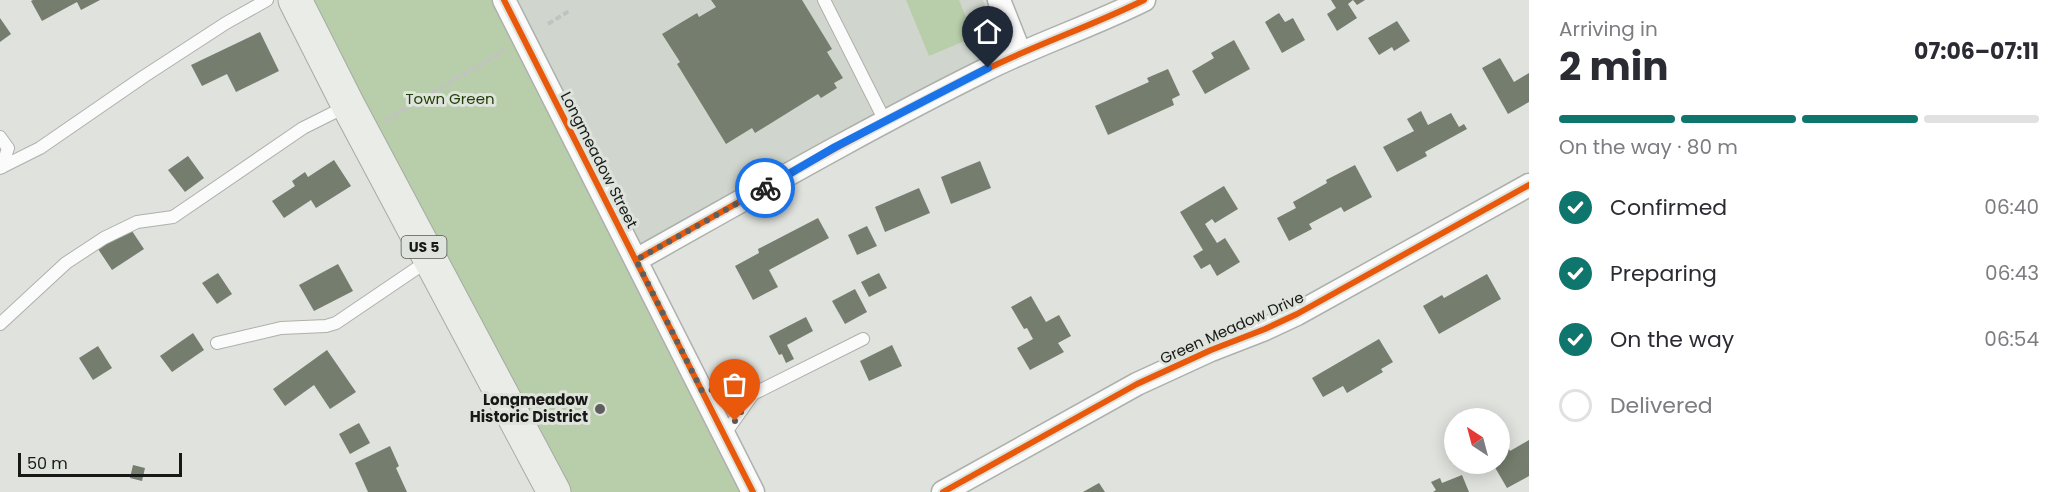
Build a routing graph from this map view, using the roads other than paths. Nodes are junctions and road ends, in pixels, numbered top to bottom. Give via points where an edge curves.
1 (267, 0) edge
2 (296, 0) edge
3 (504, 0) edge
4 (824, 0) edge
5 (999, 0) edge
6 (1144, 0) edge
7 (1020, 53) junction
8 (348, 105) junction
9 (885, 121) junction
10 (0, 137) edge
11 (1, 168) edge
12 (1529, 185) edge
13 (430, 259) junction
14 (636, 260) junction
15 (0, 324) edge
16 (863, 339) dead end
17 (217, 343) dead end
18 (702, 391) junction
19 (753, 394) junction
20 (724, 435) junction
21 (554, 492) edge
22 (753, 492) edge
23 (943, 492) edge

1 - 11 lane via 226,23 40,148
2 - 8 main road, US 5
3 - 14 street, Longmeadow Street
4 - 9 lane
5 - 7 street
6 - 7 street
7 - 9 street
8 - 13 main road, US 5
8 - 15 lane via 303,128 173,217 137,222 104,238 66,264
9 - 14 street
10 - 11 lane via 9,148
12 - 23 street, Green Meadow Drive via 1297,314 1137,384
13 - 17 lane via 336,323 281,328
13 - 21 main road, US 5
14 - 18 street, Longmeadow Street
16 - 19 lane
18 - 19 lane via 738,387
18 - 20 street, Longmeadow Street
19 - 20 lane
20 - 22 street, Longmeadow Street

